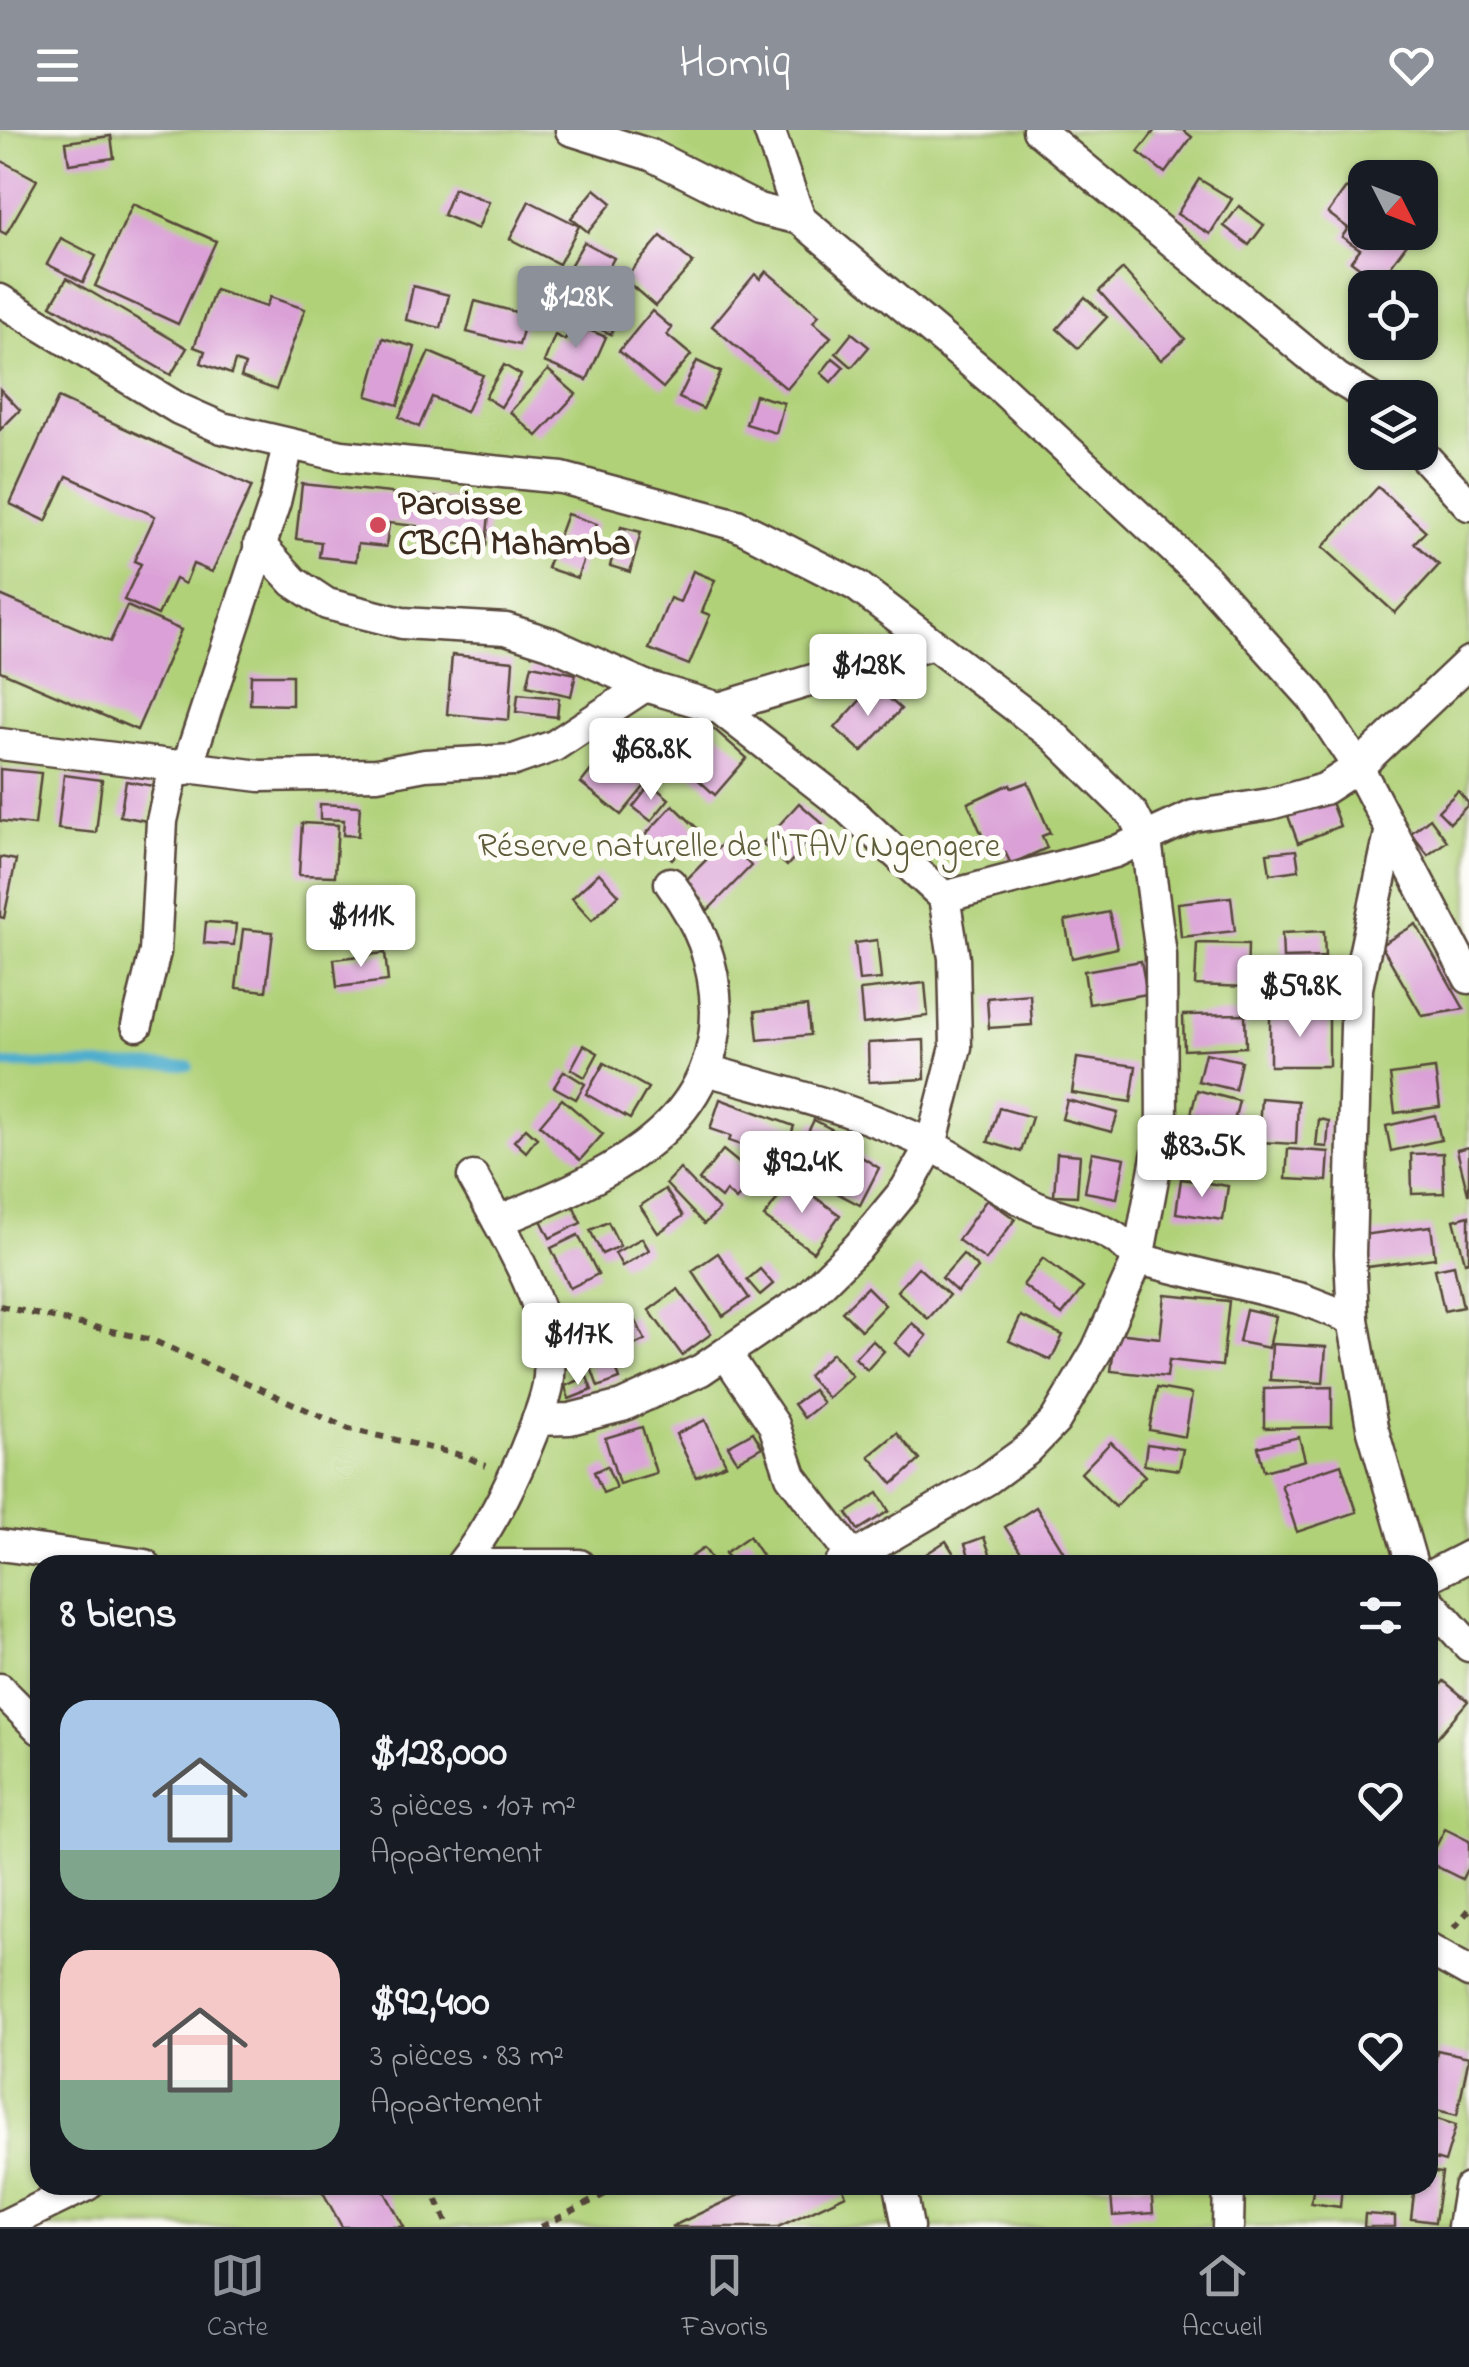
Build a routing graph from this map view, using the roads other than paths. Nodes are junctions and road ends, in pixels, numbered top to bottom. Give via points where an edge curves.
1 (571, 130) edge
2 (769, 130) edge
3 (1038, 130) edge
4 (800, 219) junction
5 (0, 300) edge
6 (1348, 385) edge
7 (288, 445) junction
8 (1436, 470) edge
9 (1469, 506) edge
10 (260, 544) junction
11 (933, 644) junction
12 (1469, 662) edge
13 (645, 686) junction
14 (719, 708) junction
15 (0, 744) edge
16 (1358, 767) junction
17 (180, 769) junction
18 (1390, 834) junction
19 (1146, 840) junction
20 (670, 883) dead end
21 (944, 896) junction
22 (1469, 978) edge
23 (137, 1025) dead end
24 (707, 1070) junction
25 (931, 1145) junction
26 (473, 1177) dead end
27 (498, 1221) junction
28 (1138, 1259) junction
29 (1354, 1319) junction
30 (726, 1354) junction
31 (537, 1420) junction
32 (0, 1546) edge
33 (69, 1555) edge
34 (467, 1555) edge
35 (846, 1555) edge
36 (863, 1555) edge
37 (1409, 1555) edge
38 (1469, 1556) edge
39 (1438, 1572) edge
40 (1438, 1611) edge
41 (1469, 1646) edge
42 (0, 1689) edge
43 (30, 1719) edge
44 (1438, 1954) edge
45 (1469, 1972) edge
46 (1469, 2188) edge
47 (67, 2195) edge
48 (902, 2195) edge
49 (1230, 2195) edge
50 (1, 2227) edge
51 (908, 2227) edge
52 (1228, 2227) edge
53 (1463, 2227) edge

1 - 4 street via 651,154 758,209
2 - 4 street
3 - 6 street
4 - 16 street via 999,386 1206,579 1302,685
5 - 7 street via 179,409
7 - 10 street
7 - 11 street via 562,478 737,524 833,570
8 - 9 street
10 - 13 street via 294,582 327,604 402,623 506,630
10 - 17 street
11 - 14 street
11 - 19 street via 1106,782
12 - 16 street
13 - 14 street
13 - 17 street via 554,746 514,760 328,776
14 - 21 street via 845,806
15 - 17 street
16 - 18 street
16 - 19 street via 1324,789 1193,816
17 - 23 street via 162,821 155,952
18 - 22 street
18 - 29 street via 1357,988
19 - 21 street
19 - 28 street via 1161,955 1162,1130
20 - 24 street via 708,948 716,1035
21 - 25 street via 954,958 956,1047
24 - 25 street via 846,1110
24 - 27 street via 674,1120 630,1158
25 - 28 street via 1036,1207 1101,1228
25 - 30 street via 858,1246 806,1298
26 - 27 street
27 - 31 street via 548,1344 548,1384
28 - 29 street via 1302,1299
28 - 36 street via 1097,1350 1055,1421 986,1480
29 - 37 street via 1372,1427
30 - 31 street via 622,1406
30 - 35 street via 774,1425 791,1476
31 - 34 street via 502,1505
32 - 33 street
38 - 39 street
40 - 41 street
42 - 43 street
44 - 45 street
46 - 53 street
47 - 50 street
48 - 51 street
49 - 52 street

